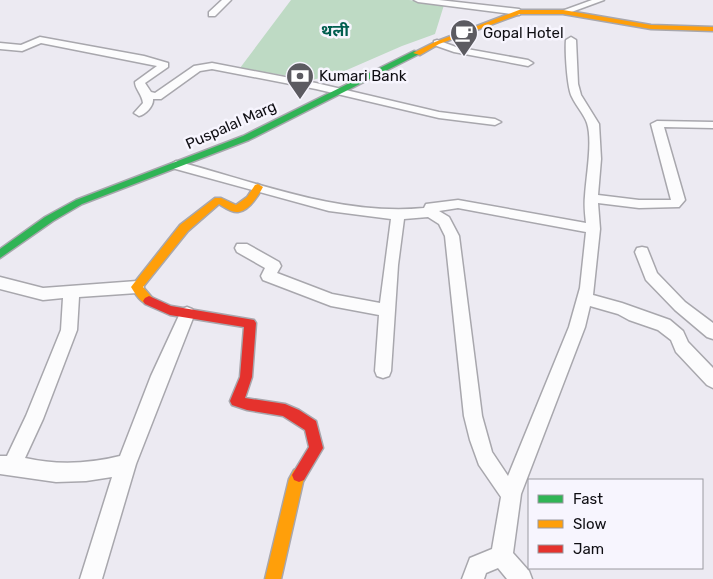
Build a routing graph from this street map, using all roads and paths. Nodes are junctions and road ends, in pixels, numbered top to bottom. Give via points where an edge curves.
1 (227, 0) edge
2 (418, 0) edge
3 (600, 0) edge
4 (462, 3) edge
5 (520, 12) junction
6 (562, 12) junction
7 (212, 14) dead end
8 (711, 31) edge
9 (571, 40) dead end
10 (437, 43) junction
11 (0, 46) edge
12 (528, 63) dead end
13 (337, 91) junction
14 (147, 94) junction
15 (139, 113) dead end
16 (495, 122) dead end
17 (712, 127) edge
18 (176, 165) junction
19 (258, 187) junction
20 (591, 198) junction
21 (429, 212) junction
22 (398, 215) junction
23 (592, 229) junction
24 (242, 248) dead end
25 (642, 252) dead end
26 (0, 254) edge
27 (0, 283) edge
28 (137, 287) junction
29 (71, 297) dead end
30 (585, 299) junction
31 (387, 310) junction
32 (187, 313) junction
33 (713, 332) edge
34 (383, 371) dead end
35 (713, 380) edge
36 (126, 464) junction
37 (6, 465) edge
38 (511, 494) junction
39 (502, 556) junction
40 (91, 579) edge
41 (273, 579) edge
42 (473, 579) edge
43 (521, 579) edge

1 - 7 street
2 - 4 street
3 - 6 street
4 - 5 street
5 - 6 main road, Puspalal Marg
5 - 10 main road, Puspalal Marg
6 - 8 main road, Puspalal Marg via 652,28
9 - 20 street via 573,84 593,124 595,159
10 - 12 street
10 - 13 main road, Puspalal Marg
11 - 14 street via 22,48 40,40 164,65 140,82
13 - 14 street via 212,66 197,68 157,97
13 - 16 street via 439,115
13 - 18 main road, Puspalal Marg via 246,138
14 - 15 street via 148,103
17 - 20 street via 657,124 679,200 674,204 639,204
18 - 19 street
18 - 26 main road, Puspalal Marg via 79,202
19 - 22 street via 329,207
19 - 28 main road via 251,198 237,209 218,200 204,211 184,228
20 - 23 street
21 - 22 street
21 - 23 street via 431,207 458,204
21 - 38 street via 440,215 452,236 478,443 491,471
22 - 31 street
23 - 30 street
24 - 31 street via 274,266 268,276 331,300
25 - 33 street via 651,276 680,306
27 - 28 street via 43,294
28 - 32 main road via 151,303
29 - 37 street via 69,330 34,418
30 - 35 street via 664,325
30 - 38 street
31 - 34 street
32 - 36 street
32 - 41 main road via 250,323 246,377 237,401 250,408 275,408 294,414 312,426 316,448 296,479
36 - 37 street via 102,471 46,472
36 - 40 street
38 - 39 street
39 - 42 street via 478,566
39 - 43 street

